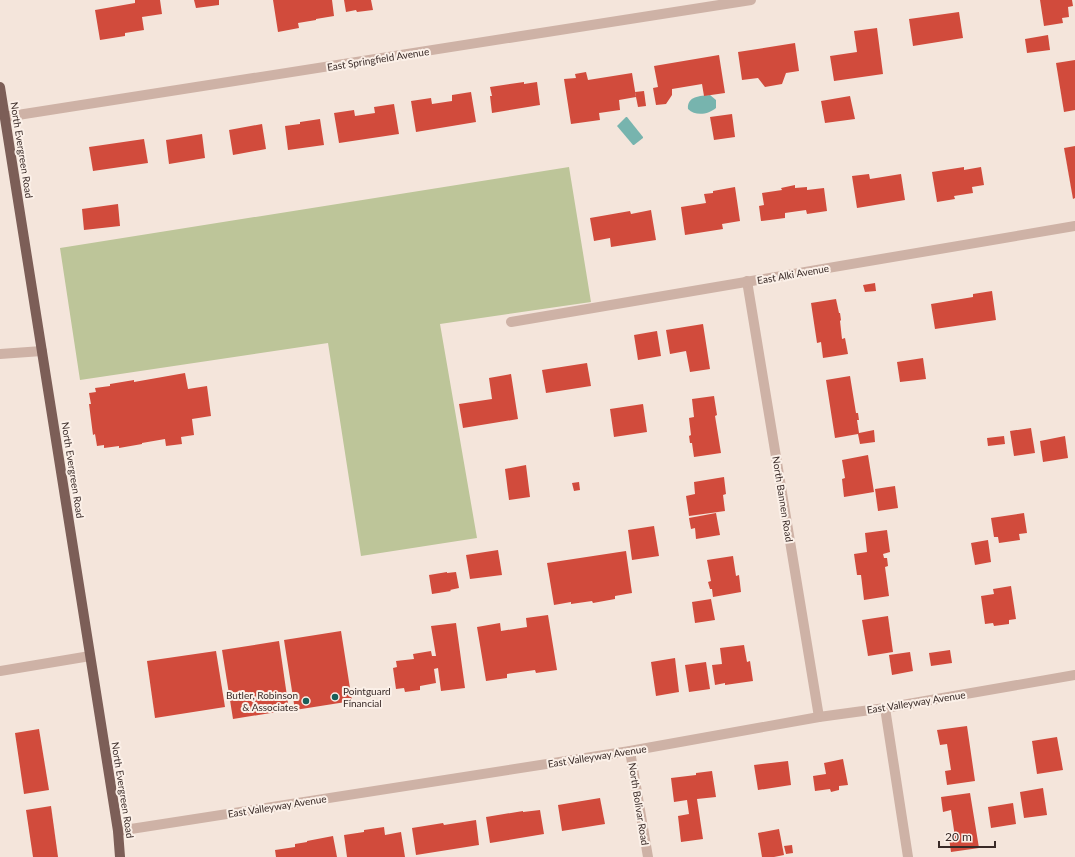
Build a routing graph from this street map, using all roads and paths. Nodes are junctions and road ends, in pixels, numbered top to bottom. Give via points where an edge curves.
1 (751, 0) edge
2 (0, 87) edge
3 (5, 117) junction
4 (1075, 226) edge
5 (746, 281) junction
6 (511, 322) dead end
7 (42, 351) junction
8 (0, 354) edge
9 (90, 656) junction
10 (0, 671) edge
11 (1075, 675) edge
12 (885, 708) junction
13 (819, 717) junction
14 (630, 750) junction
15 (118, 831) junction
16 (120, 857) edge
17 (648, 857) edge
18 (908, 857) edge

1 - 3 street, East Springfield Avenue
2 - 3 main road, North Evergreen Road
3 - 7 main road, North Evergreen Road
4 - 5 street, East Alki Avenue
5 - 6 street, East Alki Avenue
5 - 13 street, North Bannen Road
7 - 8 street
7 - 9 main road, North Evergreen Road
9 - 10 street
9 - 15 main road, North Evergreen Road
11 - 12 street, East Valleyway Avenue
12 - 13 street, East Valleyway Avenue
12 - 18 street
13 - 14 street, East Valleyway Avenue
14 - 15 street, East Valleyway Avenue
14 - 17 street, North Bolivar Road
15 - 16 main road, North Evergreen Road

